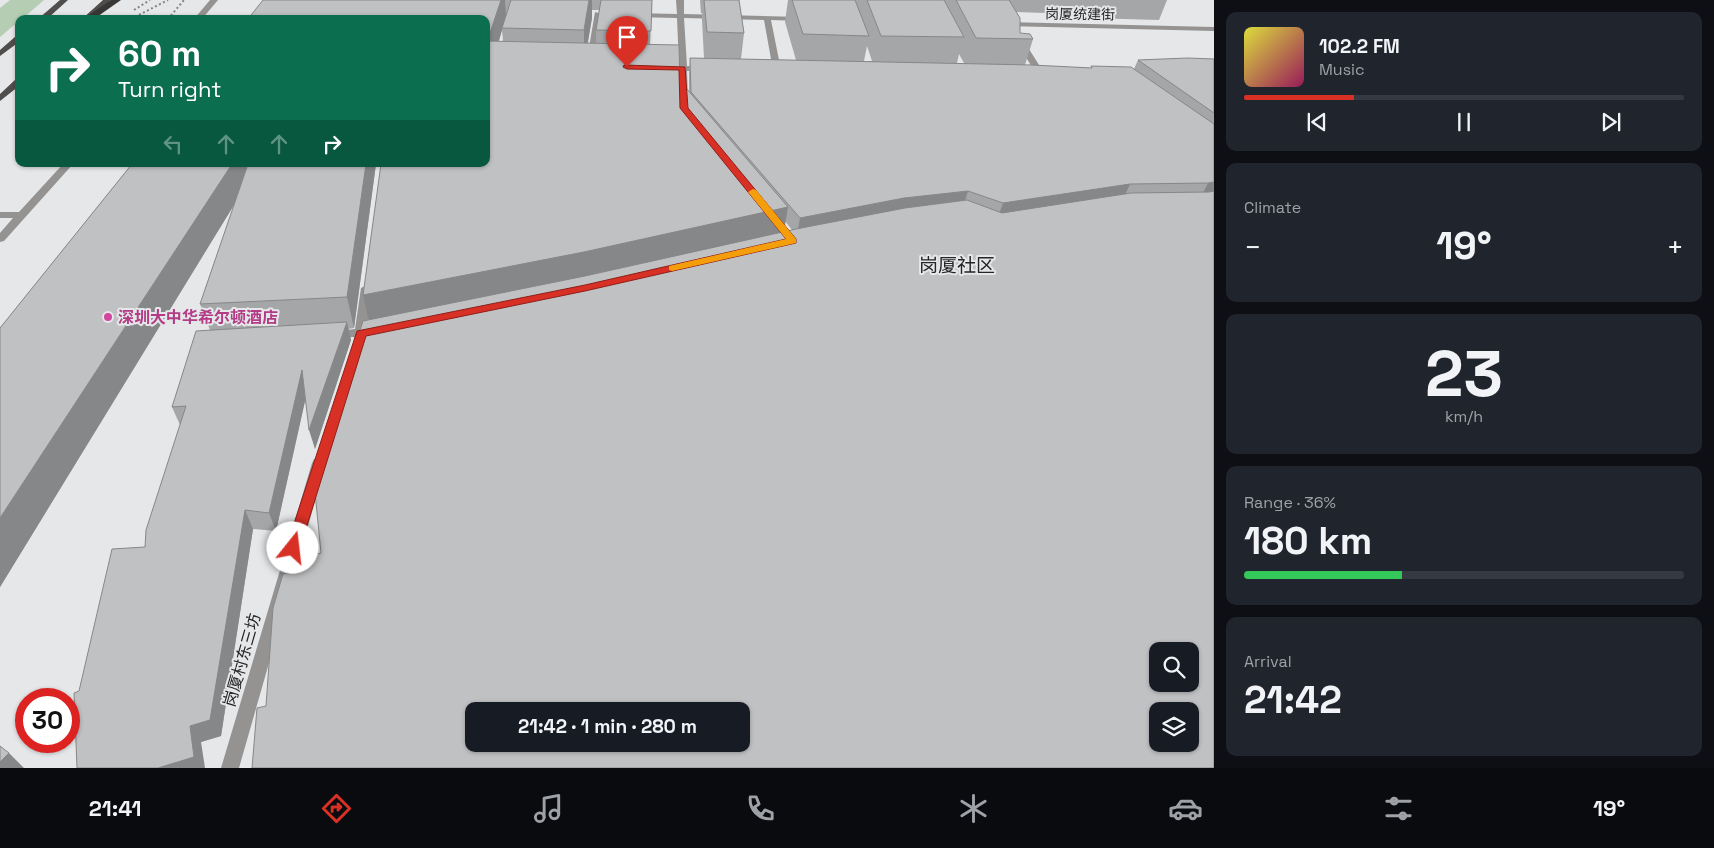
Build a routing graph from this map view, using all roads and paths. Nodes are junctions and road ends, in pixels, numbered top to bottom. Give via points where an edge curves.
1 (64, 0) edge
2 (107, 0) edge
3 (117, 0) edge
4 (168, 0) edge
5 (184, 0) edge
6 (214, 0) edge
7 (680, 0) edge
8 (588, 14) edge
9 (598, 14) junction
10 (607, 14) edge
11 (47, 15) edge
12 (91, 15) edge
13 (93, 15) edge
14 (138, 15) edge
15 (171, 15) edge
16 (201, 15) edge
17 (625, 15) edge
18 (680, 16) junction
19 (1003, 16) edge
20 (767, 18) junction
21 (814, 20) edge
22 (991, 24) edge
23 (1009, 24) junction
24 (1214, 29) edge
25 (15, 40) edge
26 (15, 41) edge
27 (0, 48) edge
28 (0, 54) edge
29 (580, 66) edge
30 (590, 66) junction
31 (599, 66) edge
32 (654, 68) edge
33 (682, 68) junction
34 (711, 69) edge
35 (767, 70) edge
36 (777, 70) junction
37 (786, 70) edge
38 (1032, 76) edge
39 (1042, 76) junction
40 (1051, 76) edge
41 (15, 85) edge
42 (0, 98) edge
43 (684, 108) edge
44 (65, 167) edge
45 (0, 215) edge
46 (22, 215) junction
47 (0, 239) edge
48 (369, 277) edge
49 (390, 328) edge
50 (361, 334) junction
51 (322, 336) edge
52 (355, 352) edge
53 (323, 451) edge
54 (230, 768) edge

1 - 11 main road
2 - 12 main road
3 - 13 highway
4 - 14 path
5 - 15 path
6 - 16 street
7 - 18 street
8 - 9 street
9 - 10 street
9 - 30 street
17 - 18 street
18 - 20 street
18 - 33 street
19 - 23 street
20 - 21 street
20 - 36 street
22 - 23 street, 岗厦统建街
23 - 24 street, 岗厦统建街
23 - 39 street
25 - 27 main road
26 - 28 main road
29 - 30 street
30 - 31 street
32 - 33 street
33 - 34 street
33 - 43 street
35 - 36 street
36 - 37 street
38 - 39 street
39 - 40 street
41 - 42 main road
44 - 46 street
45 - 46 street
46 - 47 street
48 - 50 street
49 - 50 street
50 - 51 street
50 - 52 street
53 - 54 street, 岗厦村东三坊

